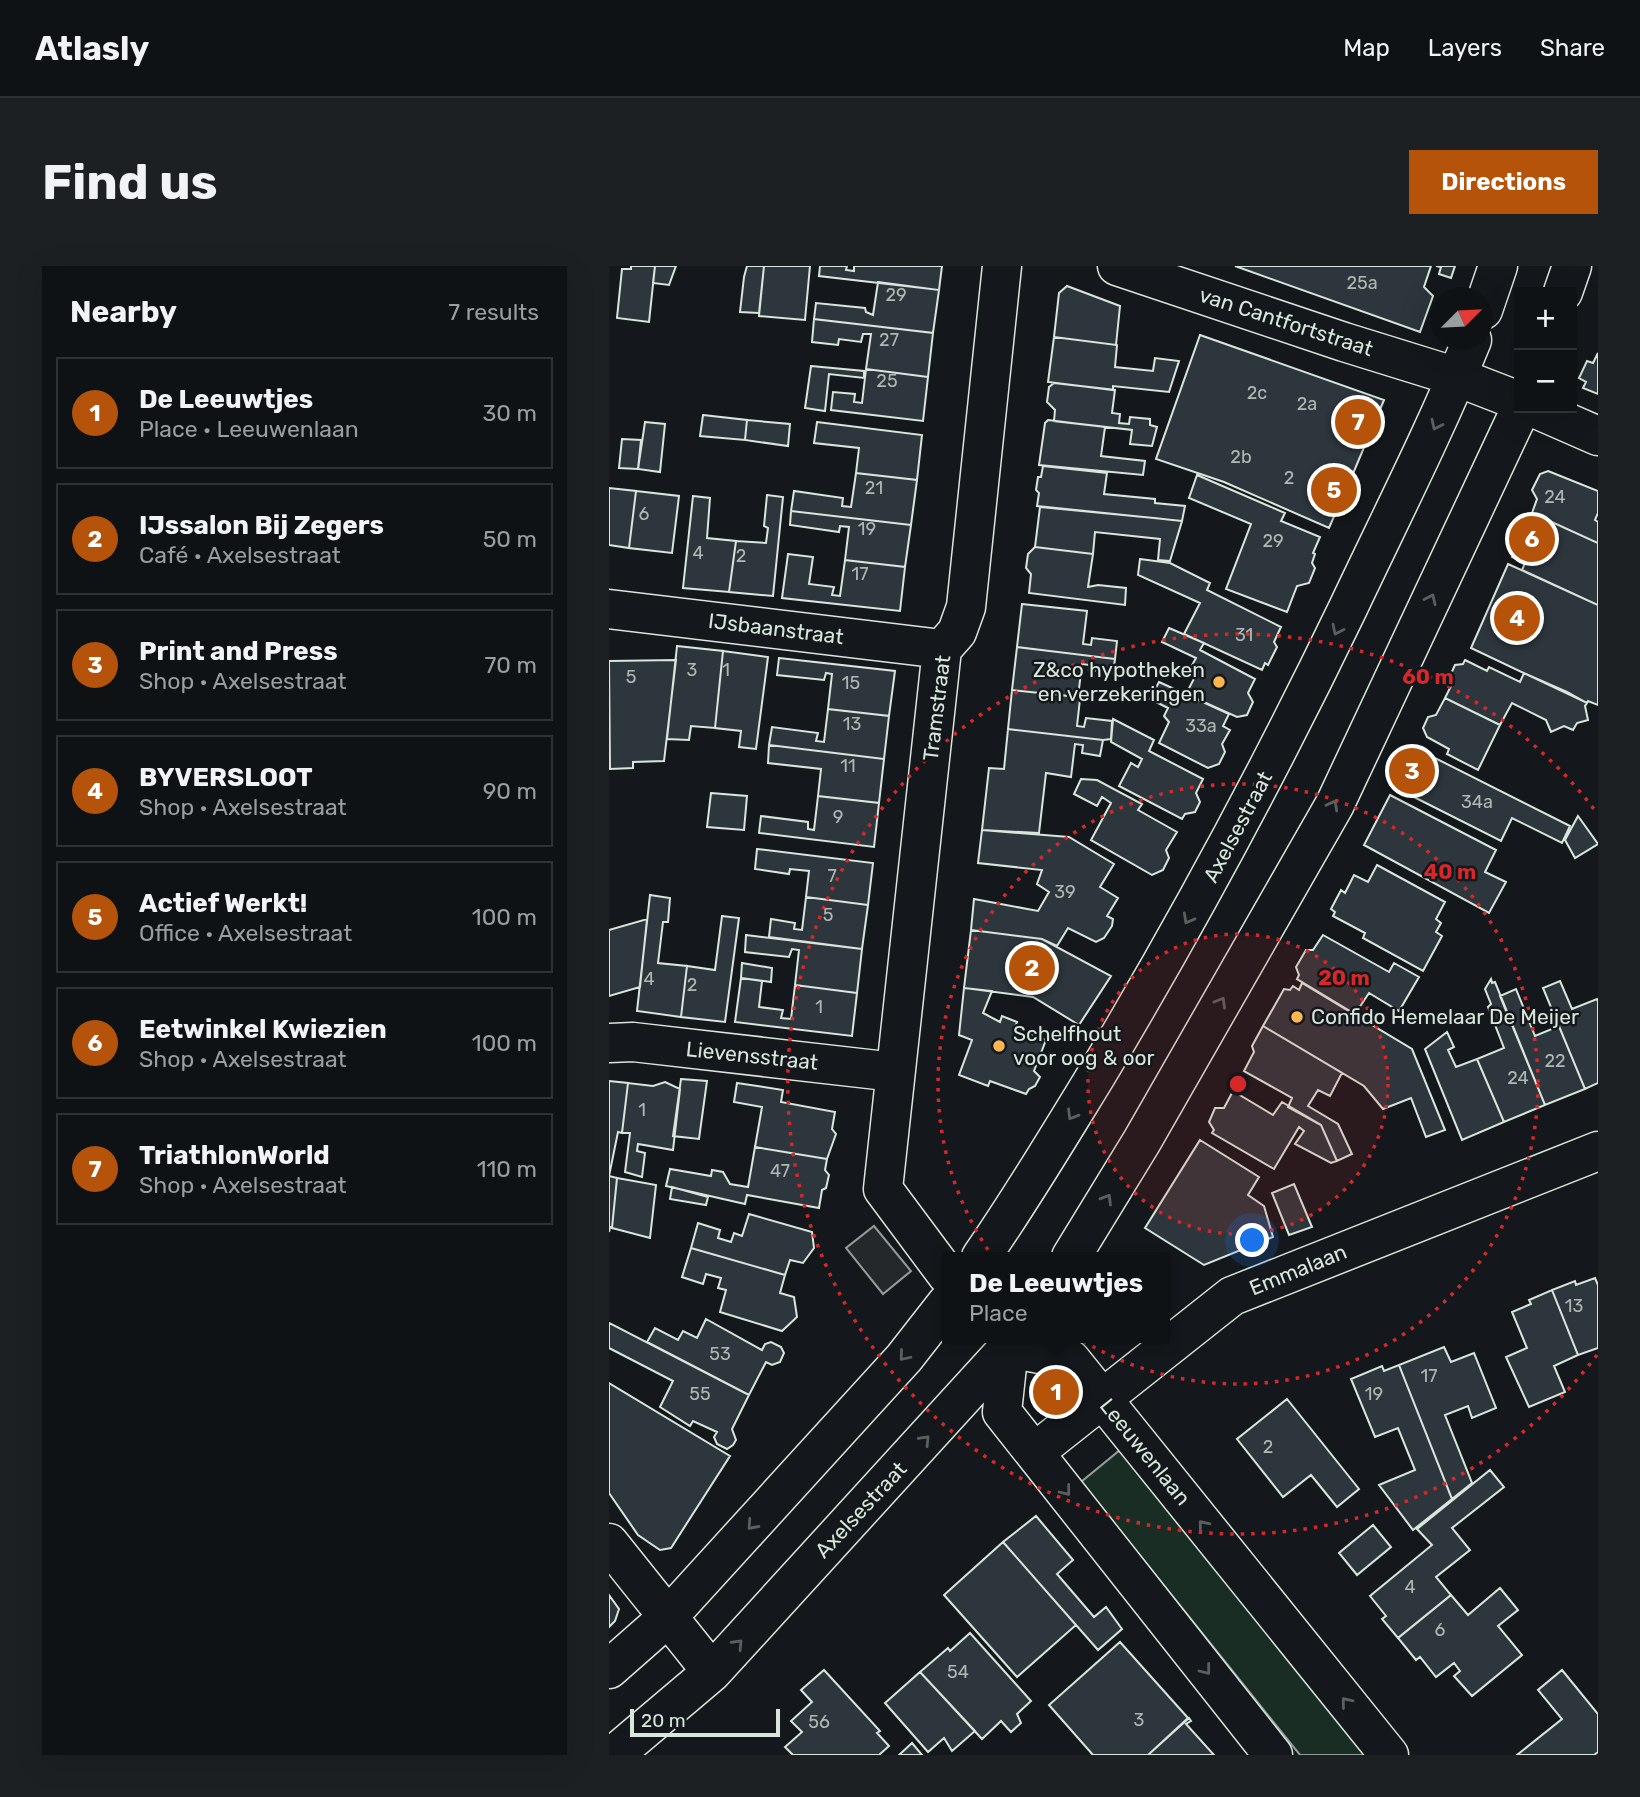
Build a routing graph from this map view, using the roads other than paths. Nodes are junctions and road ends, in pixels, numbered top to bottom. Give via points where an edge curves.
1 (1002, 266) edge
2 (1117, 266) edge
3 (1498, 266) edge
4 (1572, 266) edge
5 (1490, 287) edge
6 (1565, 287) edge
7 (1468, 350) edge
8 (1457, 377) junction
9 (1514, 399) edge
10 (1519, 413) edge
11 (1545, 413) edge
12 (1598, 436) edge
13 (609, 610) edge
14 (942, 649) junction
15 (609, 1043) edge
16 (895, 1072) junction
17 (1598, 1150) edge
18 (984, 1252) edge
19 (1074, 1252) edge
20 (942, 1268) edge
21 (942, 1309) edge
22 (1007, 1343) edge
23 (1009, 1343) edge
24 (1016, 1343) edge
25 (1103, 1400) junction
26 (1035, 1452) junction
27 (609, 1543) edge
28 (667, 1618) junction
29 (609, 1670) edge
30 (712, 1672) junction
31 (614, 1755) edge
32 (1273, 1755) edge
33 (1389, 1755) edge

1 - 14 street, Tramstraat via 966,607 957,632
2 - 8 street, van Cantfortstraat
3 - 5 street
4 - 6 street
7 - 8 street, Axelsestraat
8 - 9 street
8 -> 18 street, Axelsestraat via 1287,736 1236,832 1133,1014
19 -> 10 street via 1335,804
11 - 12 street
13 - 14 street, IJsbaanstraat
14 - 16 street, Tramstraat
15 - 16 street, Lievensstraat
16 - 20 street via 883,1189
17 - 25 street, Emmalaan via 1232,1296
21 -> 28 street via 904,1358
30 -> 22 street, Axelsestraat
23 - 26 street via 1002,1412
24 - 25 street, Leeuwenlaan via 1071,1360
25 - 26 street, Emmalaan
33 -> 25 street, Leeuwenlaan
26 -> 32 street
27 - 28 street
28 - 29 street
28 - 30 street
30 - 31 street, Axelsestraat

